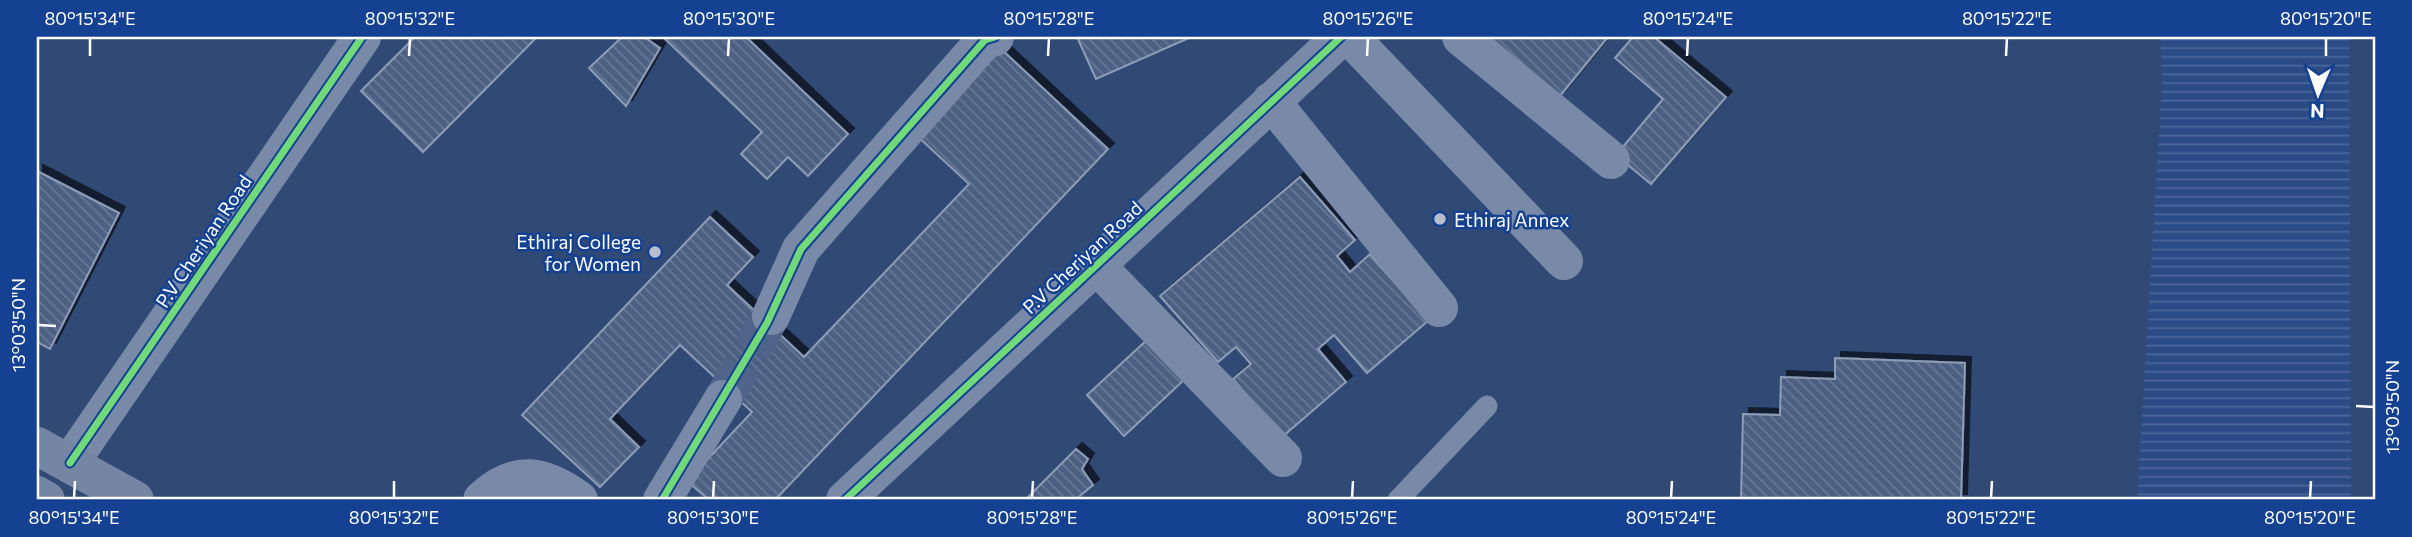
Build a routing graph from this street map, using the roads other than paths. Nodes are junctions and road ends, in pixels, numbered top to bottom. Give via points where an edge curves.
1 (362, 37) edge
2 (995, 37) edge
3 (1011, 37) edge
4 (1017, 37) edge
5 (1341, 37) edge
6 (1350, 37) edge
7 (1461, 37) edge
8 (1270, 101) junction
9 (1611, 160) dead end
10 (1564, 261) dead end
11 (1096, 265) junction
12 (1439, 308) dead end
13 (771, 316) tunnel mouth
14 (723, 399) tunnel mouth
15 (1487, 406) dead end
16 (37, 446) edge
17 (1283, 458) dead end
18 (70, 463) junction
19 (37, 495) edge
20 (46, 500) edge
21 (135, 500) edge
22 (482, 500) edge
23 (579, 500) edge
24 (662, 500) edge
25 (845, 500) edge
26 (1398, 500) edge

1 - 18 street, P.V Cheriyan Road
2 - 13 street via 985,40 801,249
3 - 4 street
5 - 8 street, P.V Cheriyan Road
6 - 10 street
7 - 9 street
8 - 11 street, P.V Cheriyan Road
8 - 12 street
11 - 17 street
11 - 25 street, P.V Cheriyan Road
14 - 24 street
15 - 26 lane
16 - 18 main road
18 - 21 main road
19 - 20 main road
22 - 23 street via 512,480 536,477

